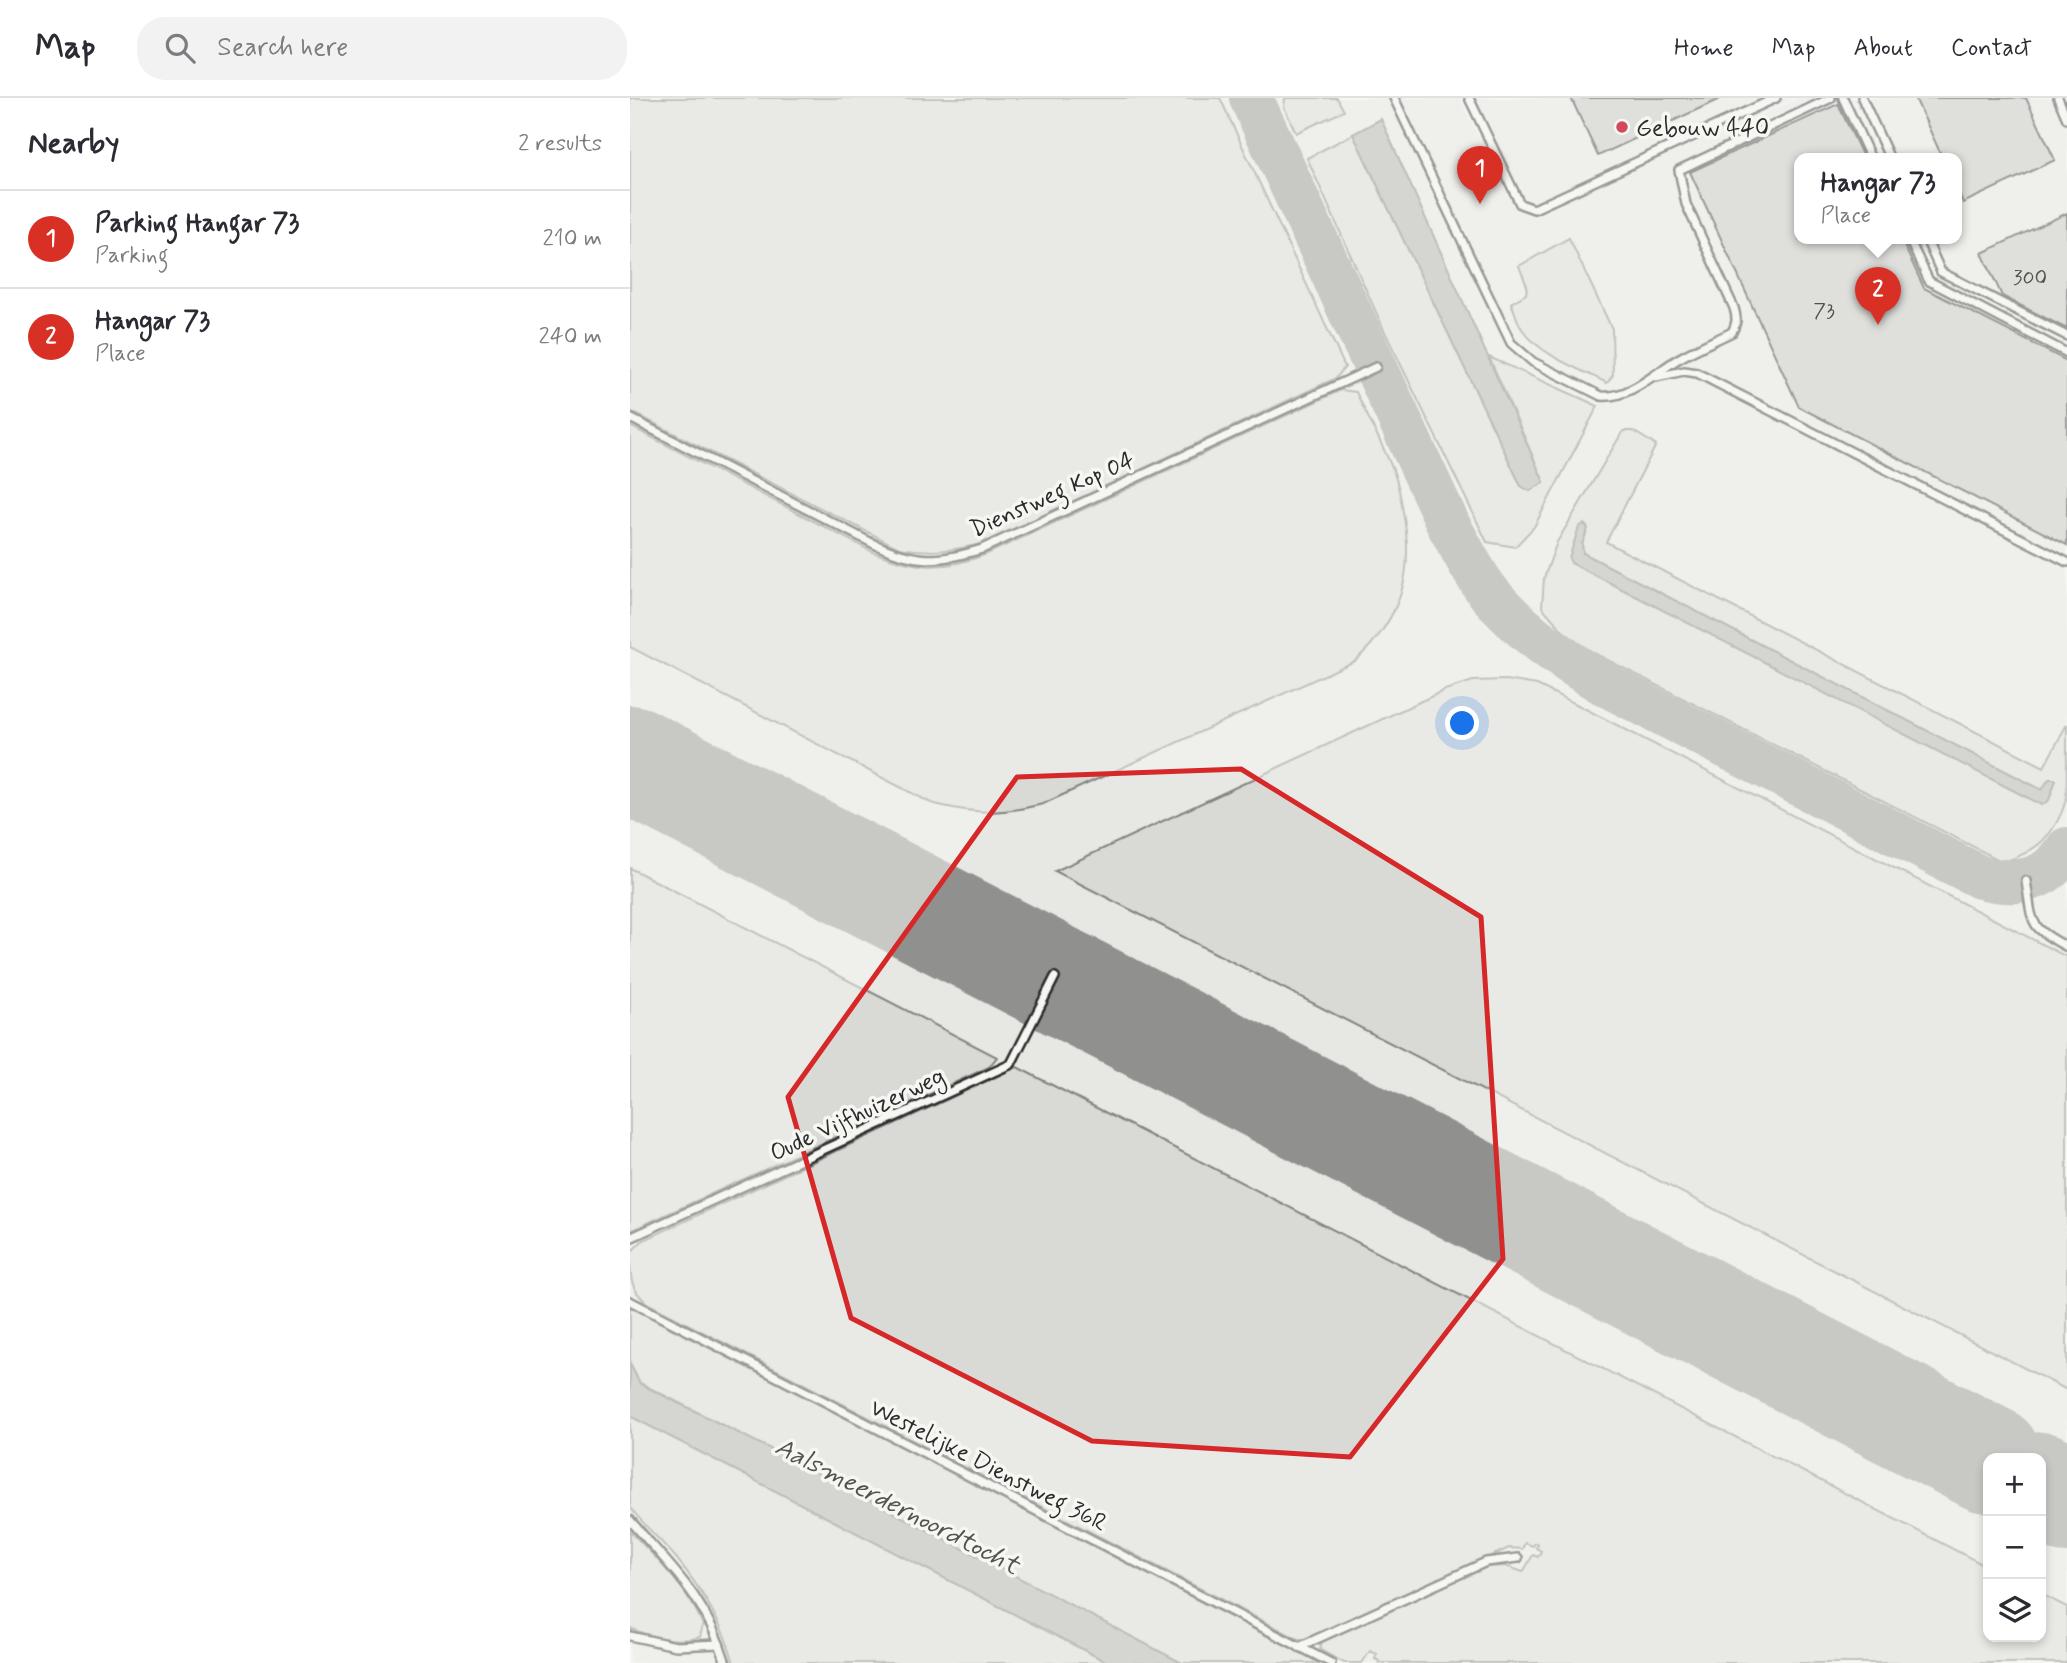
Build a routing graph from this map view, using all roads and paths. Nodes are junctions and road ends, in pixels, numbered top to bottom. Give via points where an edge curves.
1 (1394, 98) edge
2 (1469, 98) edge
3 (1776, 98) edge
4 (1831, 98) edge
5 (1843, 98) edge
6 (1862, 98) edge
7 (2057, 98) edge
8 (2067, 119) edge
9 (1868, 153) edge
10 (1887, 153) edge
11 (1911, 244) edge
12 (1928, 244) edge
13 (2067, 336) edge
14 (2067, 353) edge
15 (1376, 367) dead end
16 (1652, 378) junction
17 (630, 418) edge
18 (2067, 562) edge
19 (2026, 881) dead end
20 (2067, 947) edge
21 (1055, 977) dead end
22 (630, 1238) edge
23 (630, 1301) edge
24 (630, 1520) edge
25 (1518, 1558) dead end
26 (630, 1636) edge
27 (719, 1644) junction
28 (1298, 1647) junction
29 (726, 1663) edge
30 (1331, 1663) edge

1 - 16 lane via 1503,329 1521,353 1601,396 1611,397
2 - 3 lane via 1520,204 1534,209
4 - 16 lane via 1679,170 1686,204 1737,318 1732,332
5 - 9 lane
6 - 10 lane
7 - 8 lane
11 - 14 lane via 1929,281
12 - 13 lane via 1941,272
15 - 17 lane, Dienstweg Kop 04 via 982,550 929,561 890,552
16 - 18 lane via 1697,373
19 - 20 lane via 2034,926
21 - 22 lane, Oude Vijfhuizerweg via 1010,1064
23 - 28 lane, Westelijke Dienstweg 36R
24 - 27 lane via 686,1582
25 - 28 lane via 1486,1562
26 - 27 lane via 676,1646
27 - 29 lane
28 - 30 lane, Westelijke Dienstweg 36R

